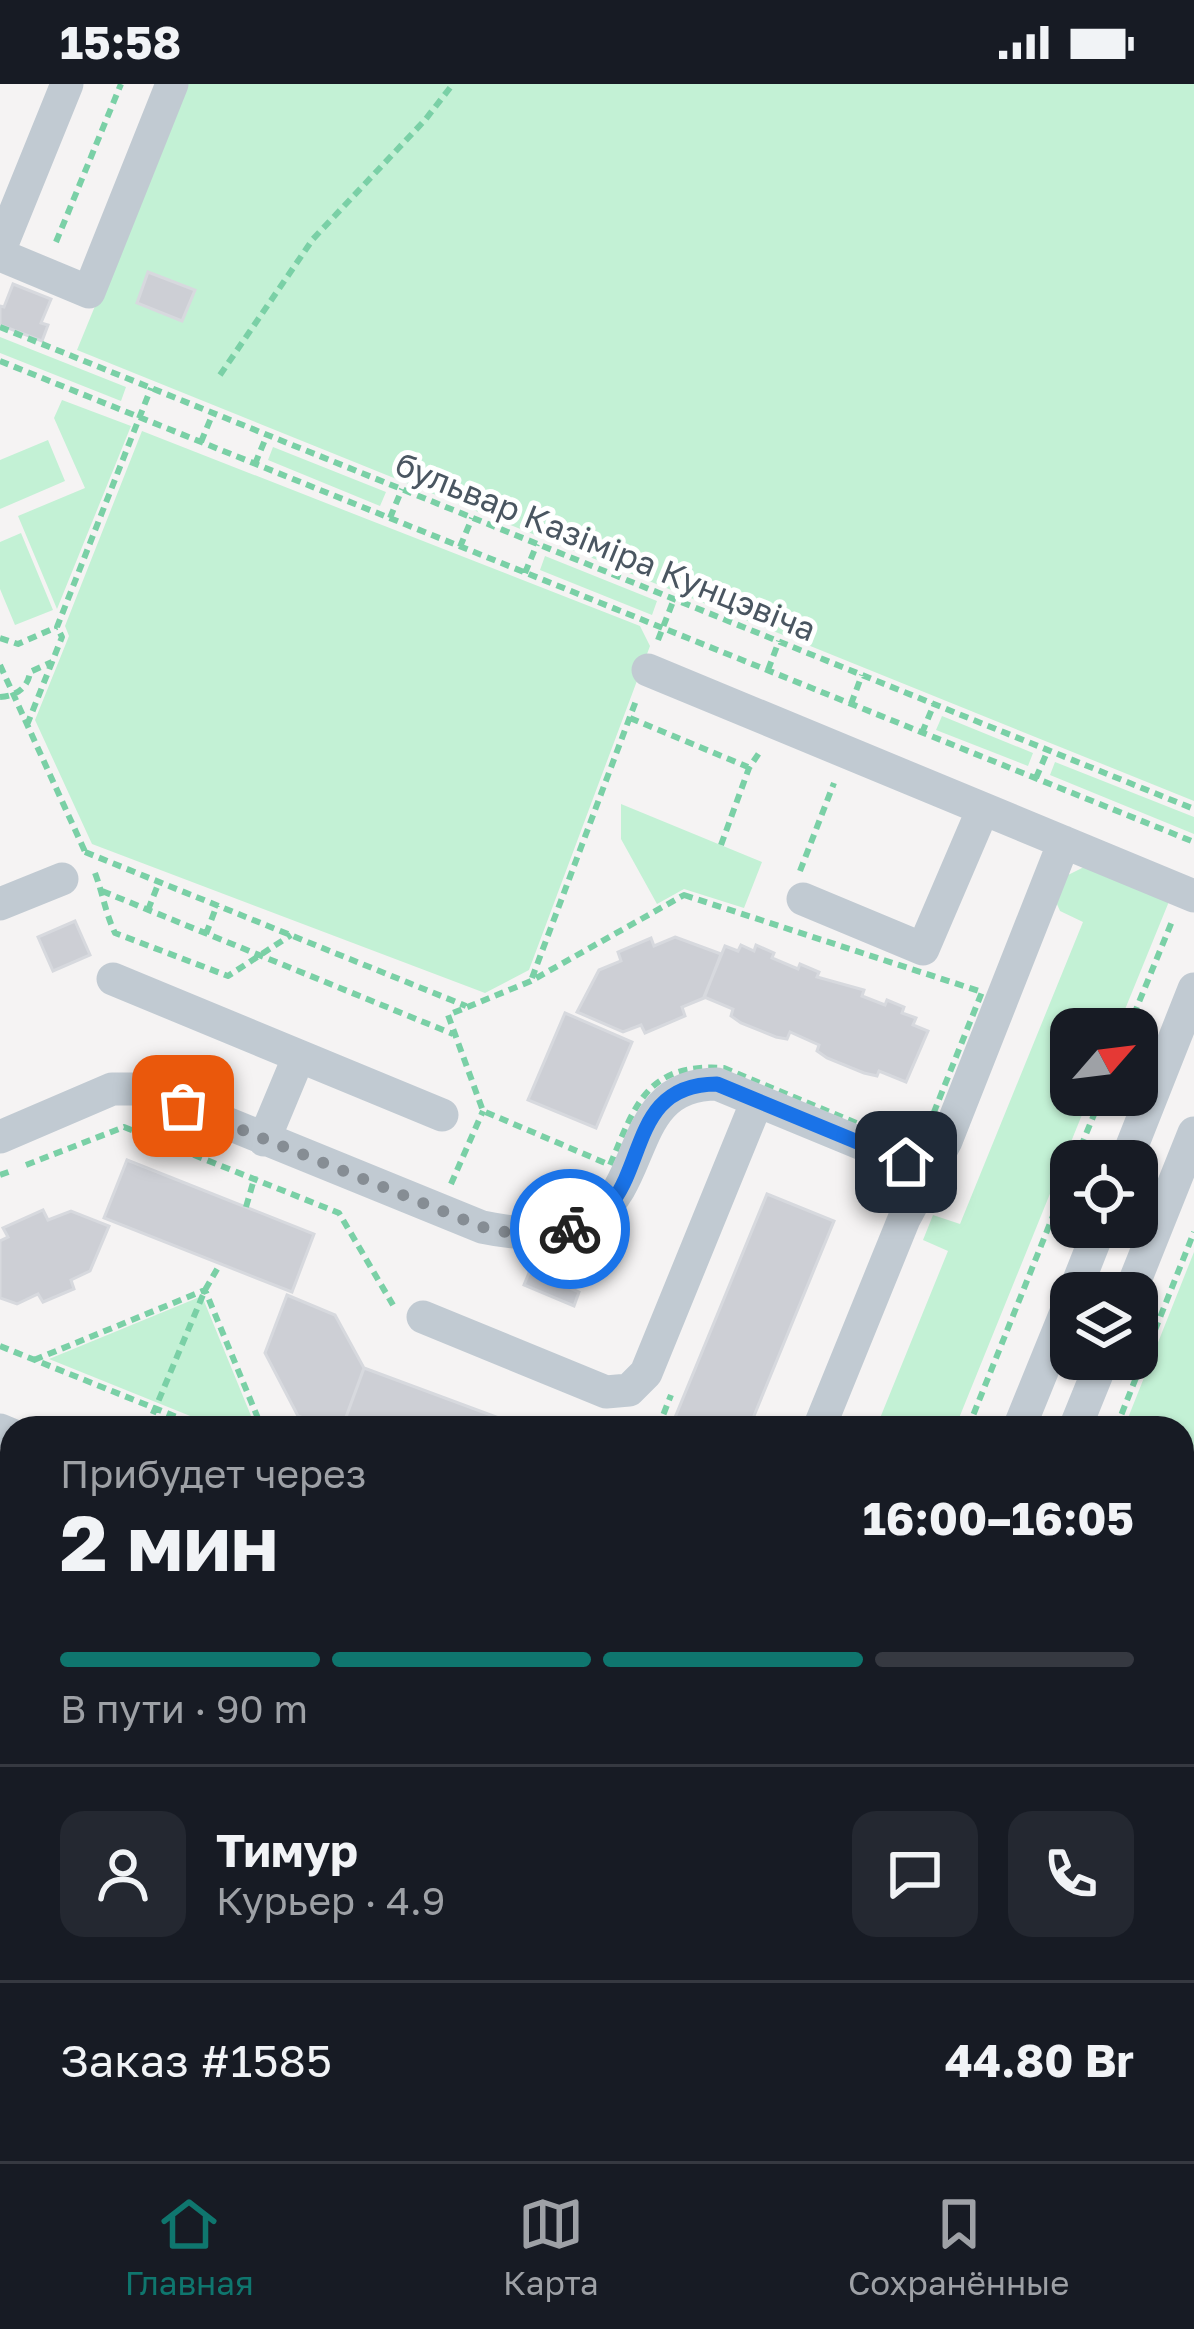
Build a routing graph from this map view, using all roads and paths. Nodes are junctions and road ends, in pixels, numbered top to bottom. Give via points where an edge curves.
1 (68, 84) edge
2 (121, 84) edge
3 (172, 84) edge
4 (453, 84) edge
5 (0, 252) edge
6 (43, 273) junction
7 (0, 327) edge
8 (0, 361) edge
9 (220, 375) dead end
10 (152, 388) junction
11 (213, 412) junction
12 (140, 417) junction
13 (267, 435) junction
14 (201, 442) junction
15 (255, 464) junction
16 (402, 489) junction
17 (390, 518) junction
18 (472, 518) junction
19 (537, 544) junction
20 (460, 547) junction
21 (525, 573) junction
22 (674, 599) junction
23 (57, 627) junction
24 (662, 628) junction
25 (0, 638) edge
26 (779, 641) junction
27 (52, 662) junction
28 (0, 665) edge
29 (648, 670) junction
30 (768, 670) junction
31 (862, 675) junction
32 (13, 695) junction
33 (0, 697) edge
34 (851, 704) junction
35 (934, 704) junction
36 (630, 718) junction
37 (27, 725) junction
38 (922, 733) junction
39 (775, 744) dead end
40 (1048, 749) junction
41 (749, 768) junction
42 (840, 768) dead end
43 (1036, 778) junction
44 (1194, 808) edge
45 (983, 809) junction
46 (1064, 842) junction
47 (1194, 842) edge
48 (721, 845) dead end
49 (86, 852) junction
50 (62, 879) dead end
51 (160, 882) junction
52 (801, 888) joint
53 (102, 891) junction
54 (1189, 894) edge
55 (0, 904) edge
56 (218, 905) junction
57 (148, 910) junction
58 (206, 934) junction
59 (290, 935) junction
60 (260, 956) junction
61 (113, 979) dead end
62 (531, 981) junction
63 (1194, 989) edge
64 (466, 1006) junction
65 (1137, 1008) edge
66 (453, 1034) junction
67 (299, 1056) junction
68 (758, 1101) junction
69 (483, 1111) junction
70 (442, 1115) dead end
71 (1194, 1133) edge
72 (0, 1137) edge
73 (264, 1140) junction
74 (1134, 1140) edge
75 (929, 1172) junction
76 (0, 1175) edge
77 (440, 1210) junction
78 (1050, 1223) edge
79 (1194, 1232) edge
80 (1092, 1248) edge
81 (1087, 1261) junction
82 (220, 1264) dead end
83 (1082, 1272) edge
84 (1106, 1272) edge
85 (1139, 1272) edge
86 (205, 1290) junction
87 (410, 1314) joint
88 (0, 1346) edge
89 (1050, 1350) edge
90 (34, 1360) junction
91 (1094, 1380) edge
92 (154, 1408) junction
93 (151, 1416) edge
94 (174, 1416) edge
95 (257, 1416) edge
96 (824, 1416) edge
97 (973, 1416) edge
98 (1023, 1416) edge
99 (1080, 1416) edge
100 (1121, 1416) edge

1 - 5 street
2 - 6 path
3 - 6 street via 89,292
4 - 9 path via 314,239
5 - 6 street
7 - 10 path, бульвар Казіміра Кунцэвіча
8 - 12 path, бульвар Казіміра Кунцэвіча
10 - 11 path, бульвар Казіміра Кунцэвіча
10 - 12 path
11 - 13 path, бульвар Казіміра Кунцэвіча
11 - 14 path
12 - 14 path, бульвар Казіміра Кунцэвіча
12 - 23 path
13 - 15 path
13 - 16 path, бульвар Казіміра Кунцэвіча
14 - 15 path, бульвар Казіміра Кунцэвіча
15 - 17 path, бульвар Казіміра Кунцэвіча
16 - 17 path
16 - 18 path, бульвар Казіміра Кунцэвіча
17 - 20 path, бульвар Казіміра Кунцэвіча
18 - 19 path, бульвар Казіміра Кунцэвіча
18 - 20 path
19 - 21 path
19 - 22 path, бульвар Казіміра Кунцэвіча
20 - 21 path, бульвар Казіміра Кунцэвіча
21 - 24 path, бульвар Казіміра Кунцэвіча
22 - 24 path
22 - 26 path, бульвар Казіміра Кунцэвіча
23 - 25 path via 18,644
23 - 27 path via 62,637
24 - 29 path
24 - 30 path, бульвар Казіміра Кунцэвіча
26 - 30 path
26 - 31 path, бульвар Казіміра Кунцэвіча
27 - 32 path via 30,671
27 - 37 path
28 - 32 path
29 - 36 path
29 - 45 street
30 - 34 path, бульвар Казіміра Кунцэвіча
31 - 34 path
31 - 35 path, бульвар Казіміра Кунцэвіча
32 - 33 path
32 - 37 path
34 - 38 path, бульвар Казіміра Кунцэвіча
35 - 38 path
35 - 40 path, бульвар Казіміра Кунцэвіча
36 - 41 path
36 - 62 path
37 - 49 path
38 - 43 path, бульвар Казіміра Кунцэвіча
39 - 41 path
40 - 43 path
40 - 44 path, бульвар Казіміра Кунцэвіча
41 - 48 path
42 - 52 path
43 - 47 path, бульвар Казіміра Кунцэвіча
45 - 46 street
45 - 52 street via 922,949
46 - 54 street
46 - 75 street
49 - 51 path
49 - 53 path
50 - 55 street
51 - 56 path
51 - 57 path
53 - 57 path
53 - 60 path via 115,933 229,976
54 - 65 path
56 - 58 path
56 - 59 path
57 - 58 path
58 - 60 path
59 - 60 path
59 - 64 path
60 - 66 path
61 - 67 street
62 - 64 path
62 - 69 path via 683,895 982,992 931,1124 908,1142 724,1068 666,1074 632,1112 610,1165
63 - 74 street
64 - 66 path via 448,1015
66 - 69 path
67 - 70 street
67 - 73 street
68 - 75 street
68 - 77 street via 717,1084 675,1090 650,1122 620,1192 579,1226 519,1235
68 - 87 street via 646,1373 629,1390 606,1392
69 - 77 path
71 - 85 street
72 - 73 street via 112,1089 143,1089
73 - 77 street
75 - 96 street
76 - 87 path via 124,1127 339,1213
78 - 97 path
79 - 100 path
80 - 81 street
81 - 83 street
81 - 84 street
82 - 86 path
86 - 90 path
86 - 92 path
86 - 95 path
88 - 90 path
89 - 98 street
90 - 92 path
91 - 99 street
92 - 93 path
92 - 94 path

